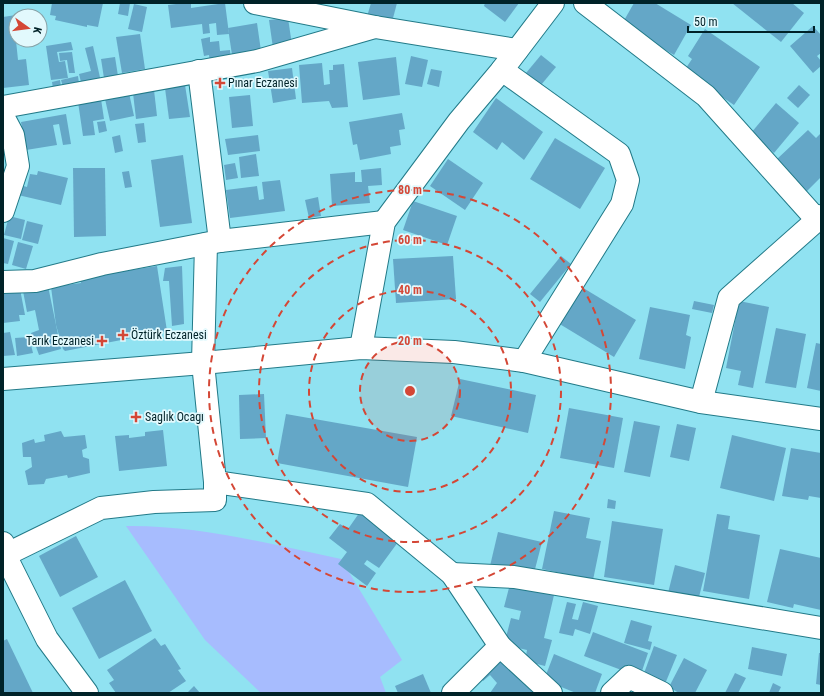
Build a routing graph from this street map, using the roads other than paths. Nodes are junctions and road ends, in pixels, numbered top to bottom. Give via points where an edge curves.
1 (255, 3) edge
2 (553, 3) edge
3 (585, 3) edge
4 (338, 10) edge
5 (375, 27) junction
6 (518, 50) junction
7 (502, 70) junction
8 (199, 71) junction
9 (3, 108) edge
10 (3, 116) edge
11 (3, 211) edge
12 (819, 218) edge
13 (384, 222) junction
14 (213, 242) junction
15 (3, 282) edge
16 (361, 348) junction
17 (524, 361) junction
18 (202, 363) junction
19 (3, 379) edge
20 (702, 402) junction
21 (821, 419) edge
22 (215, 482) junction
23 (4, 551) edge
24 (452, 574) junction
25 (821, 628) edge
26 (500, 646) junction
27 (87, 693) edge
28 (453, 693) edge
29 (551, 693) edge
30 (612, 693) edge
31 (662, 693) edge

1 - 4 street
2 - 6 street
3 - 12 street via 706,96
4 - 5 street
5 - 6 street
5 - 8 street via 257,60
6 - 7 street
7 - 13 street via 459,121
7 - 17 street via 619,154 628,180 622,204
8 - 9 street
8 - 14 street
10 - 11 street via 12,134 18,166
12 - 20 street via 729,298
13 - 14 street
13 - 16 street
14 - 15 street via 102,264 35,281
14 - 18 street
16 - 17 street via 454,352
16 - 18 street
17 - 20 street
18 - 19 street
18 - 22 street
20 - 21 street
22 - 23 street via 215,500 154,502 101,508
22 - 24 street via 367,504
23 - 27 street via 47,639
24 - 25 street via 514,577
24 - 26 street
26 - 28 street
26 - 29 street
30 - 31 street via 629,677

